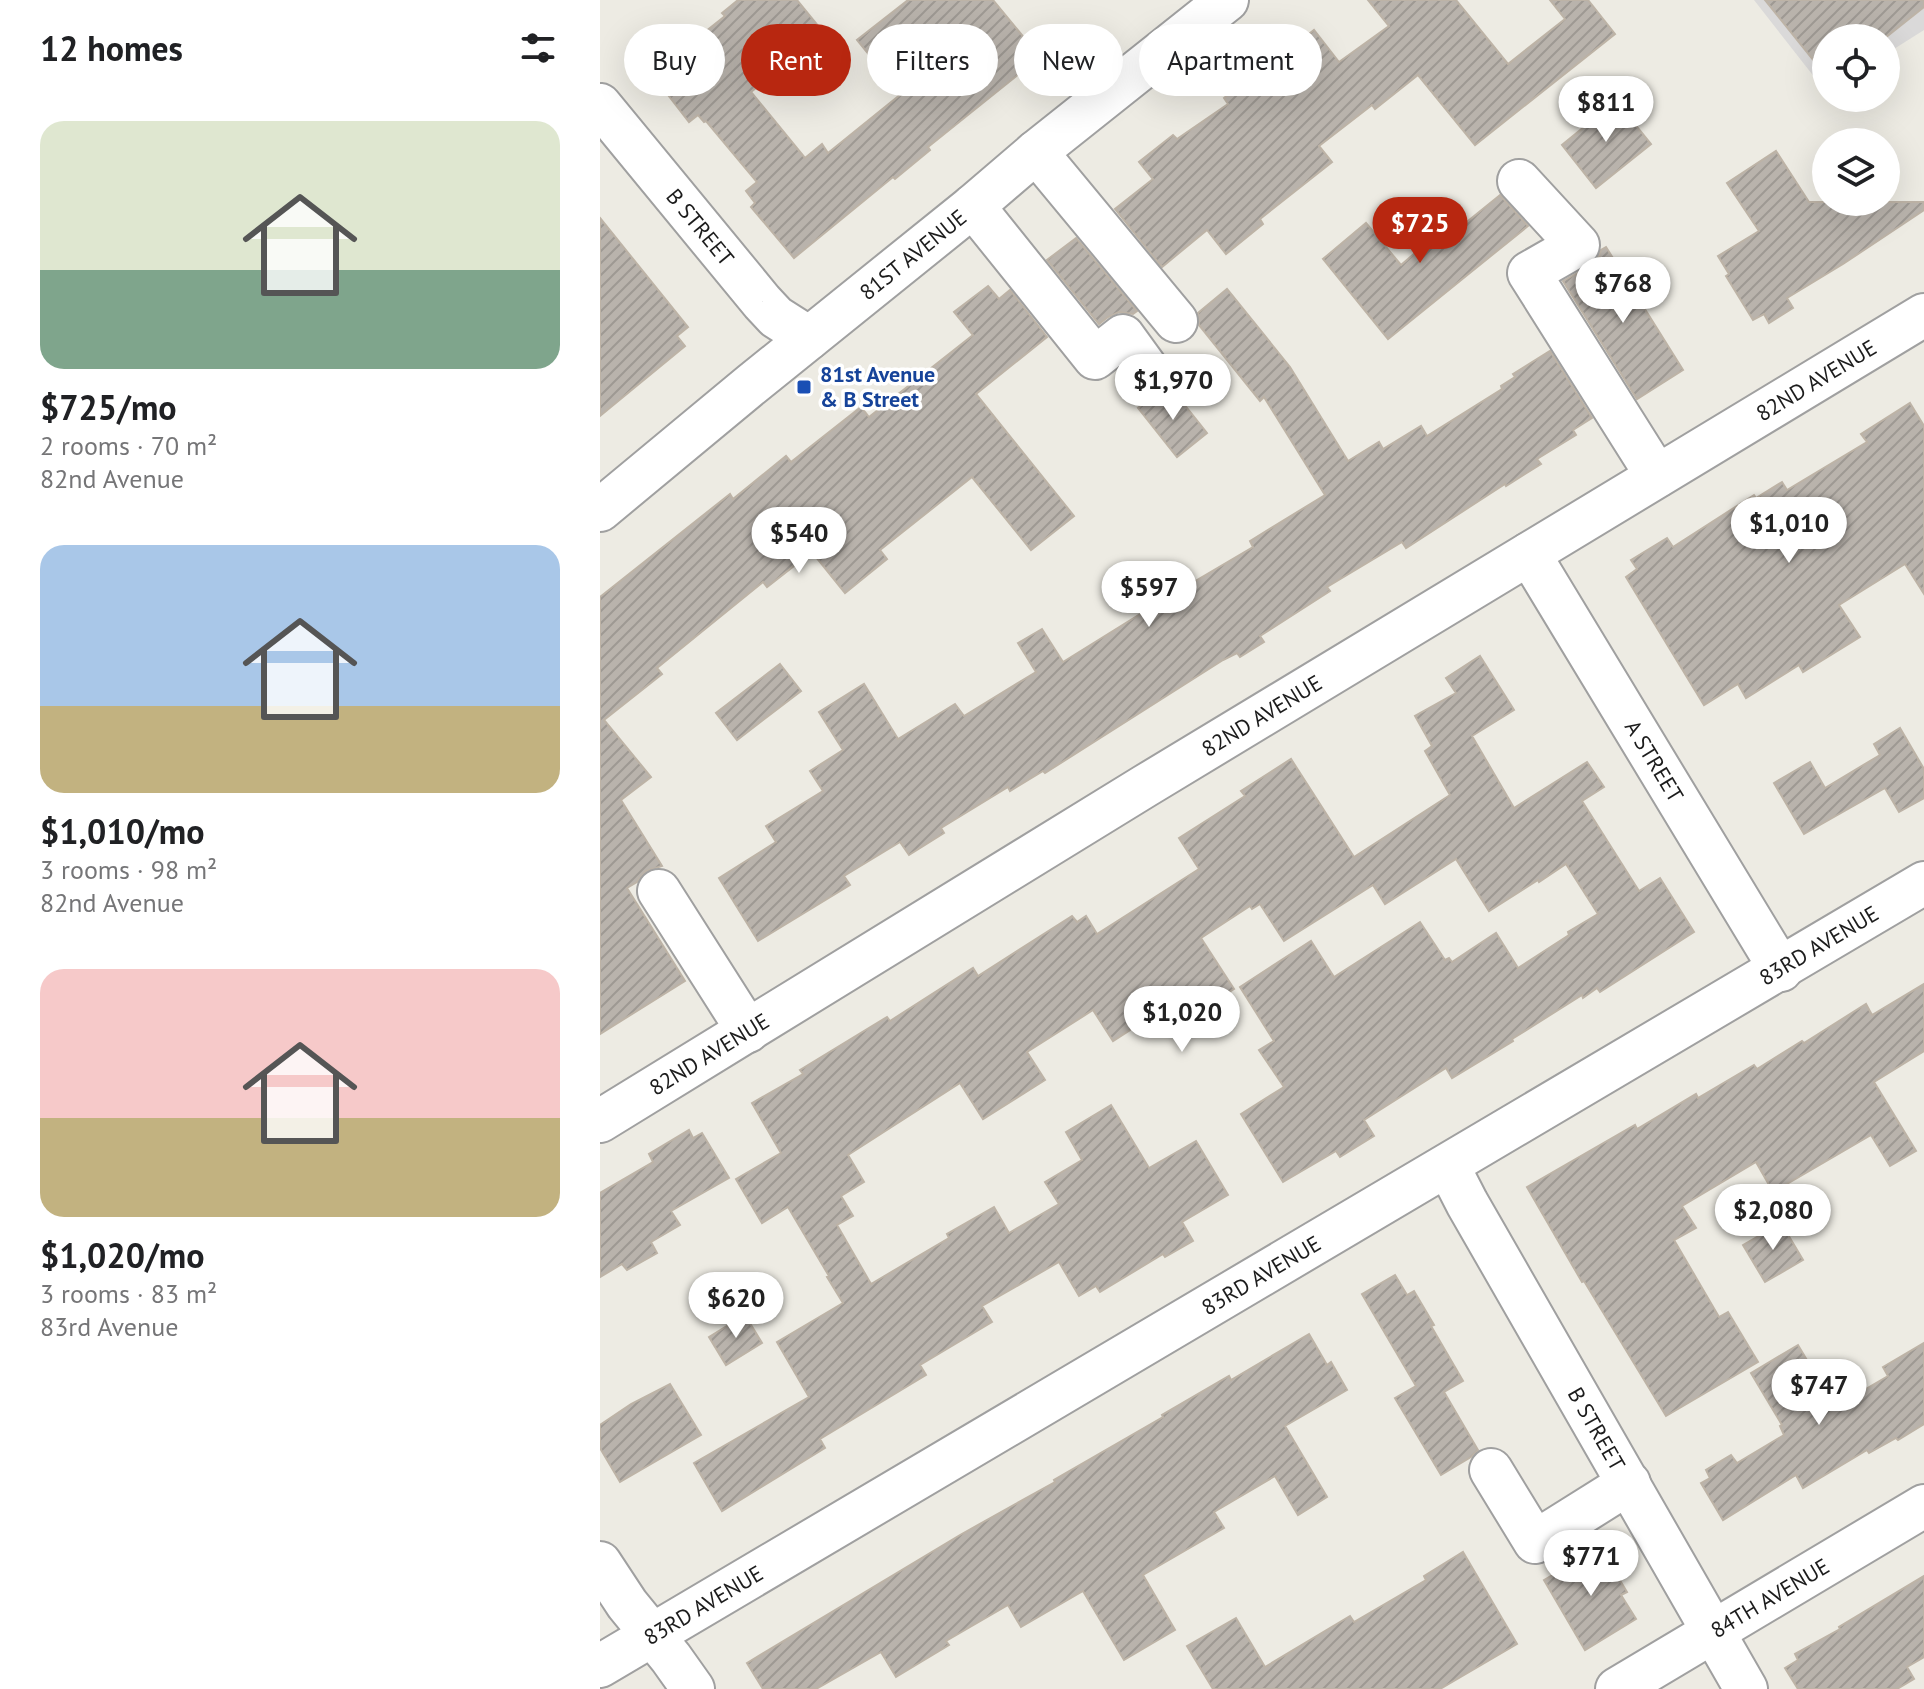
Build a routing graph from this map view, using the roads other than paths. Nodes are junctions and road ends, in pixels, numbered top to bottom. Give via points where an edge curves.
1 (1227, 0) edge
2 (600, 105) edge
3 (1036, 152) junction
4 (1519, 181) dead end
5 (973, 206) junction
6 (1924, 315) edge
7 (1176, 321) dead end
8 (809, 338) junction
9 (1152, 376) dead end
10 (1657, 476) junction
11 (600, 510) edge
12 (1529, 554) junction
13 (1924, 883) edge
14 (659, 891) dead end
15 (1781, 970) junction
16 (748, 1031) junction
17 (600, 1121) edge
18 (1448, 1166) junction
19 (1491, 1470) dead end
20 (1629, 1483) junction
21 (1924, 1506) edge
22 (600, 1563) edge
23 (1714, 1633) junction
24 (653, 1635) junction
25 (600, 1666) edge
26 (693, 1689) edge
27 (1617, 1689) edge
28 (1746, 1689) edge

1 - 3 street, 81ST AVENUE
2 - 8 street, B STREET via 762,302
3 - 5 street, 81ST AVENUE
3 - 7 street
4 - 10 street via 1578,245 1529,273
5 - 8 street, 81ST AVENUE
5 - 9 street via 1095,358 1123,336
6 - 10 street, 82ND AVENUE
8 - 11 street, 81ST AVENUE
10 - 12 street, 82ND AVENUE
12 - 15 street, A STREET
12 - 16 street, 82ND AVENUE
13 - 15 street, 83RD AVENUE
14 - 16 street
15 - 18 street, 83RD AVENUE
16 - 17 street, 82ND AVENUE
18 - 20 street, B STREET
18 - 24 street, 83RD AVENUE
19 - 20 street via 1535,1542
20 - 23 street, B STREET
21 - 23 street, 84TH AVENUE
22 - 24 street
23 - 27 street, 84TH AVENUE
23 - 28 street, B STREET
24 - 25 street, 83RD AVENUE
24 - 26 street

